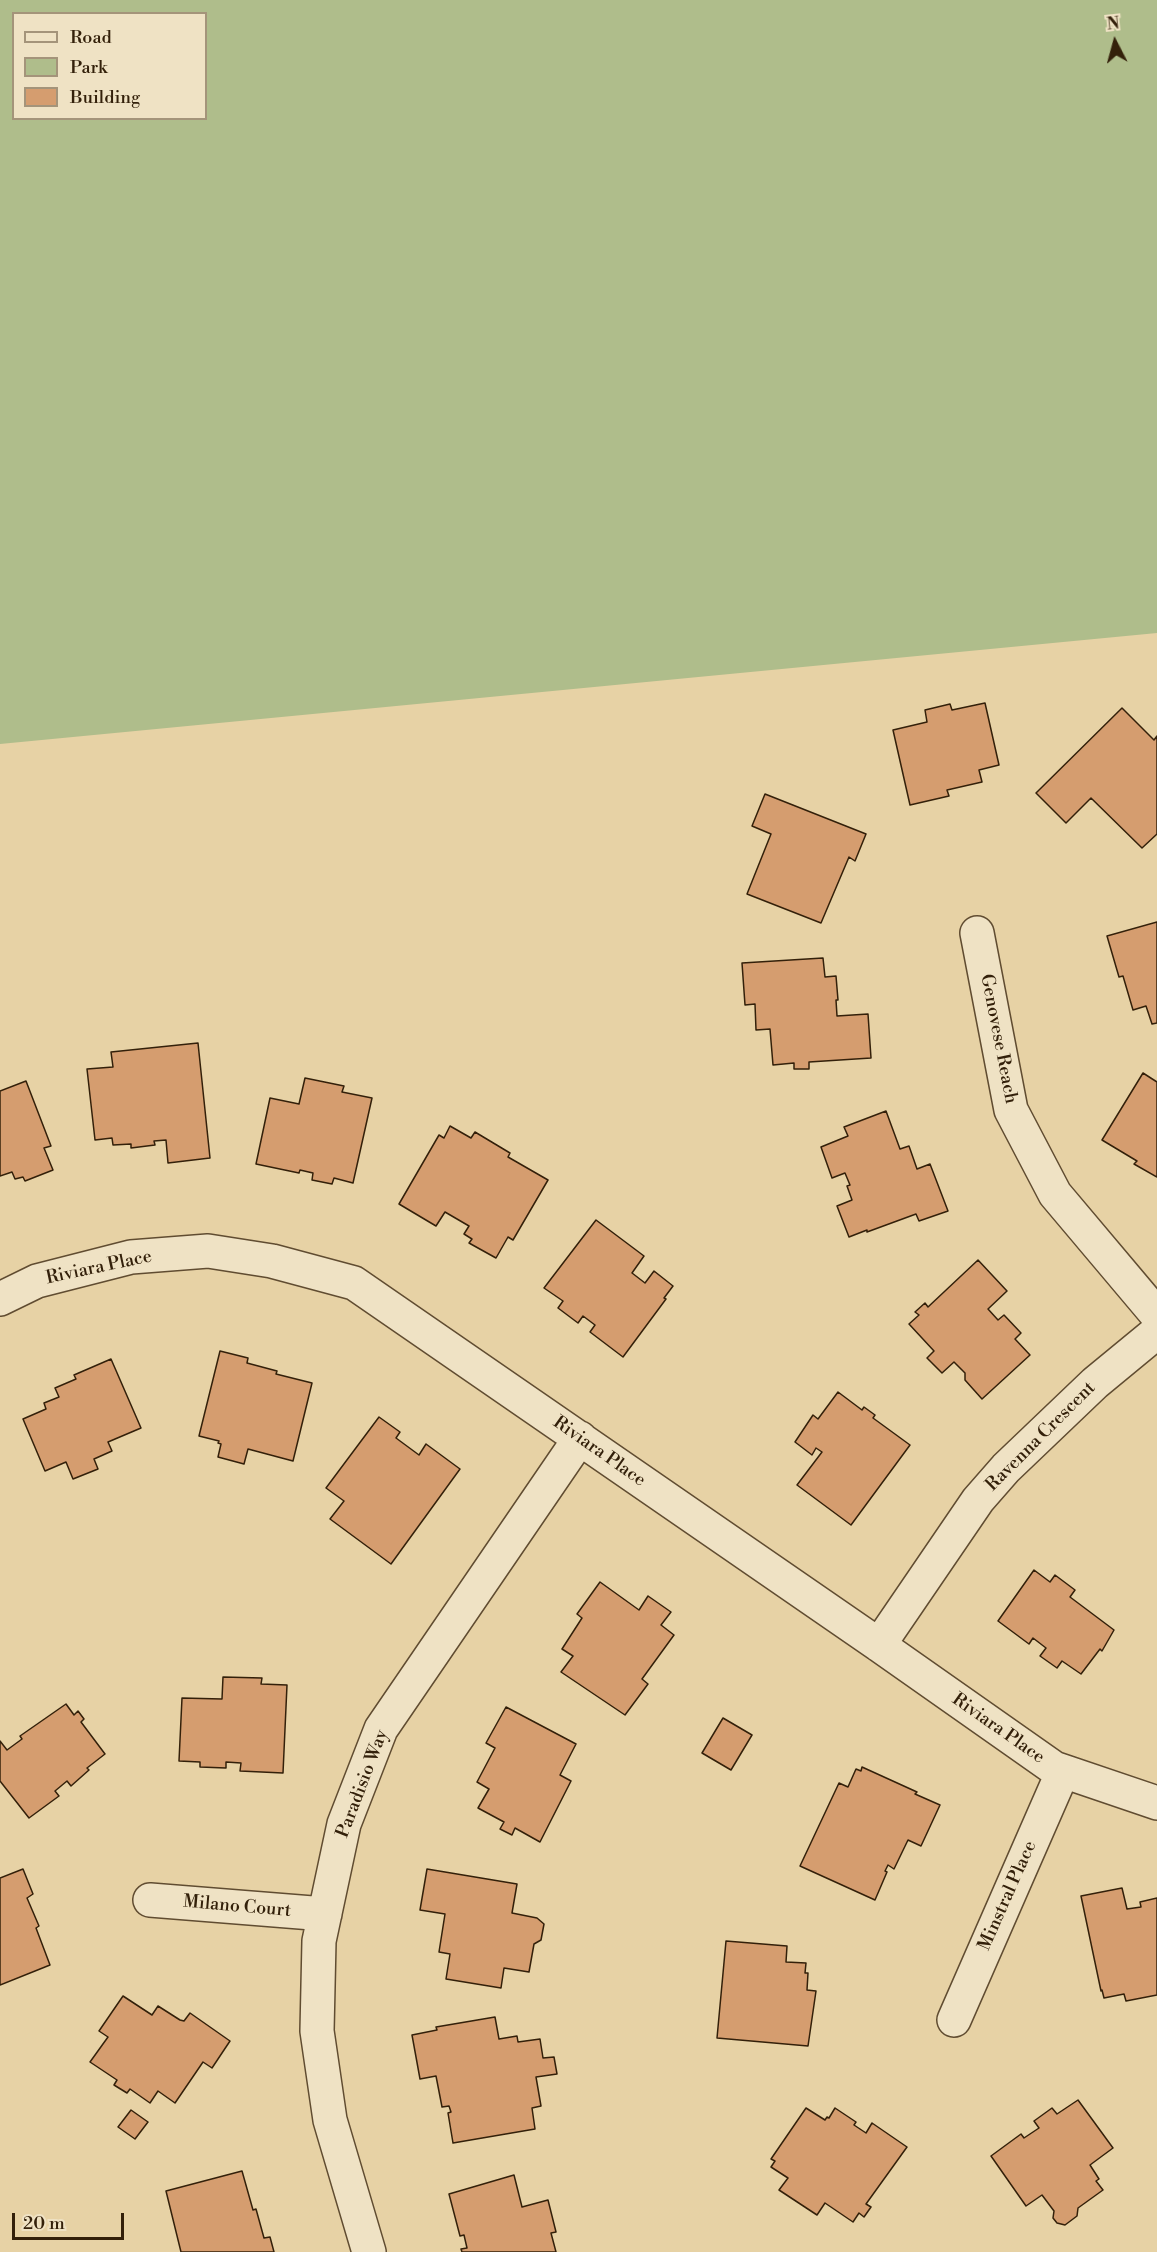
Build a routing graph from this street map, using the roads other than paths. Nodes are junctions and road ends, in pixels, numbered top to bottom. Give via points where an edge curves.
1 (977, 933) dead end
2 (0, 1299) edge
3 (1157, 1315) edge
4 (1157, 1332) edge
5 (580, 1438) junction
6 (879, 1645) junction
7 (1063, 1771) junction
8 (1157, 1803) edge
9 (150, 1900) dead end
10 (325, 1914) junction
11 (954, 2020) dead end
12 (369, 2252) edge

1 - 3 street, Genovese Reach via 1011,1110 1055,1194
2 - 5 street, Riviara Place via 37,1281 131,1257 208,1251 272,1261 354,1282
4 - 6 street, Ravenna Crescent via 1095,1383 1006,1468 978,1500
5 - 6 street, Riviara Place
5 - 10 street, Paradisio Way via 381,1729 344,1824
6 - 7 street, Riviara Place
7 - 8 street, Riviara Place
7 - 11 street, Minstral Place
9 - 10 street, Milano Court
10 - 12 street, Paradisio Way via 320,1941 317,2031 330,2120

